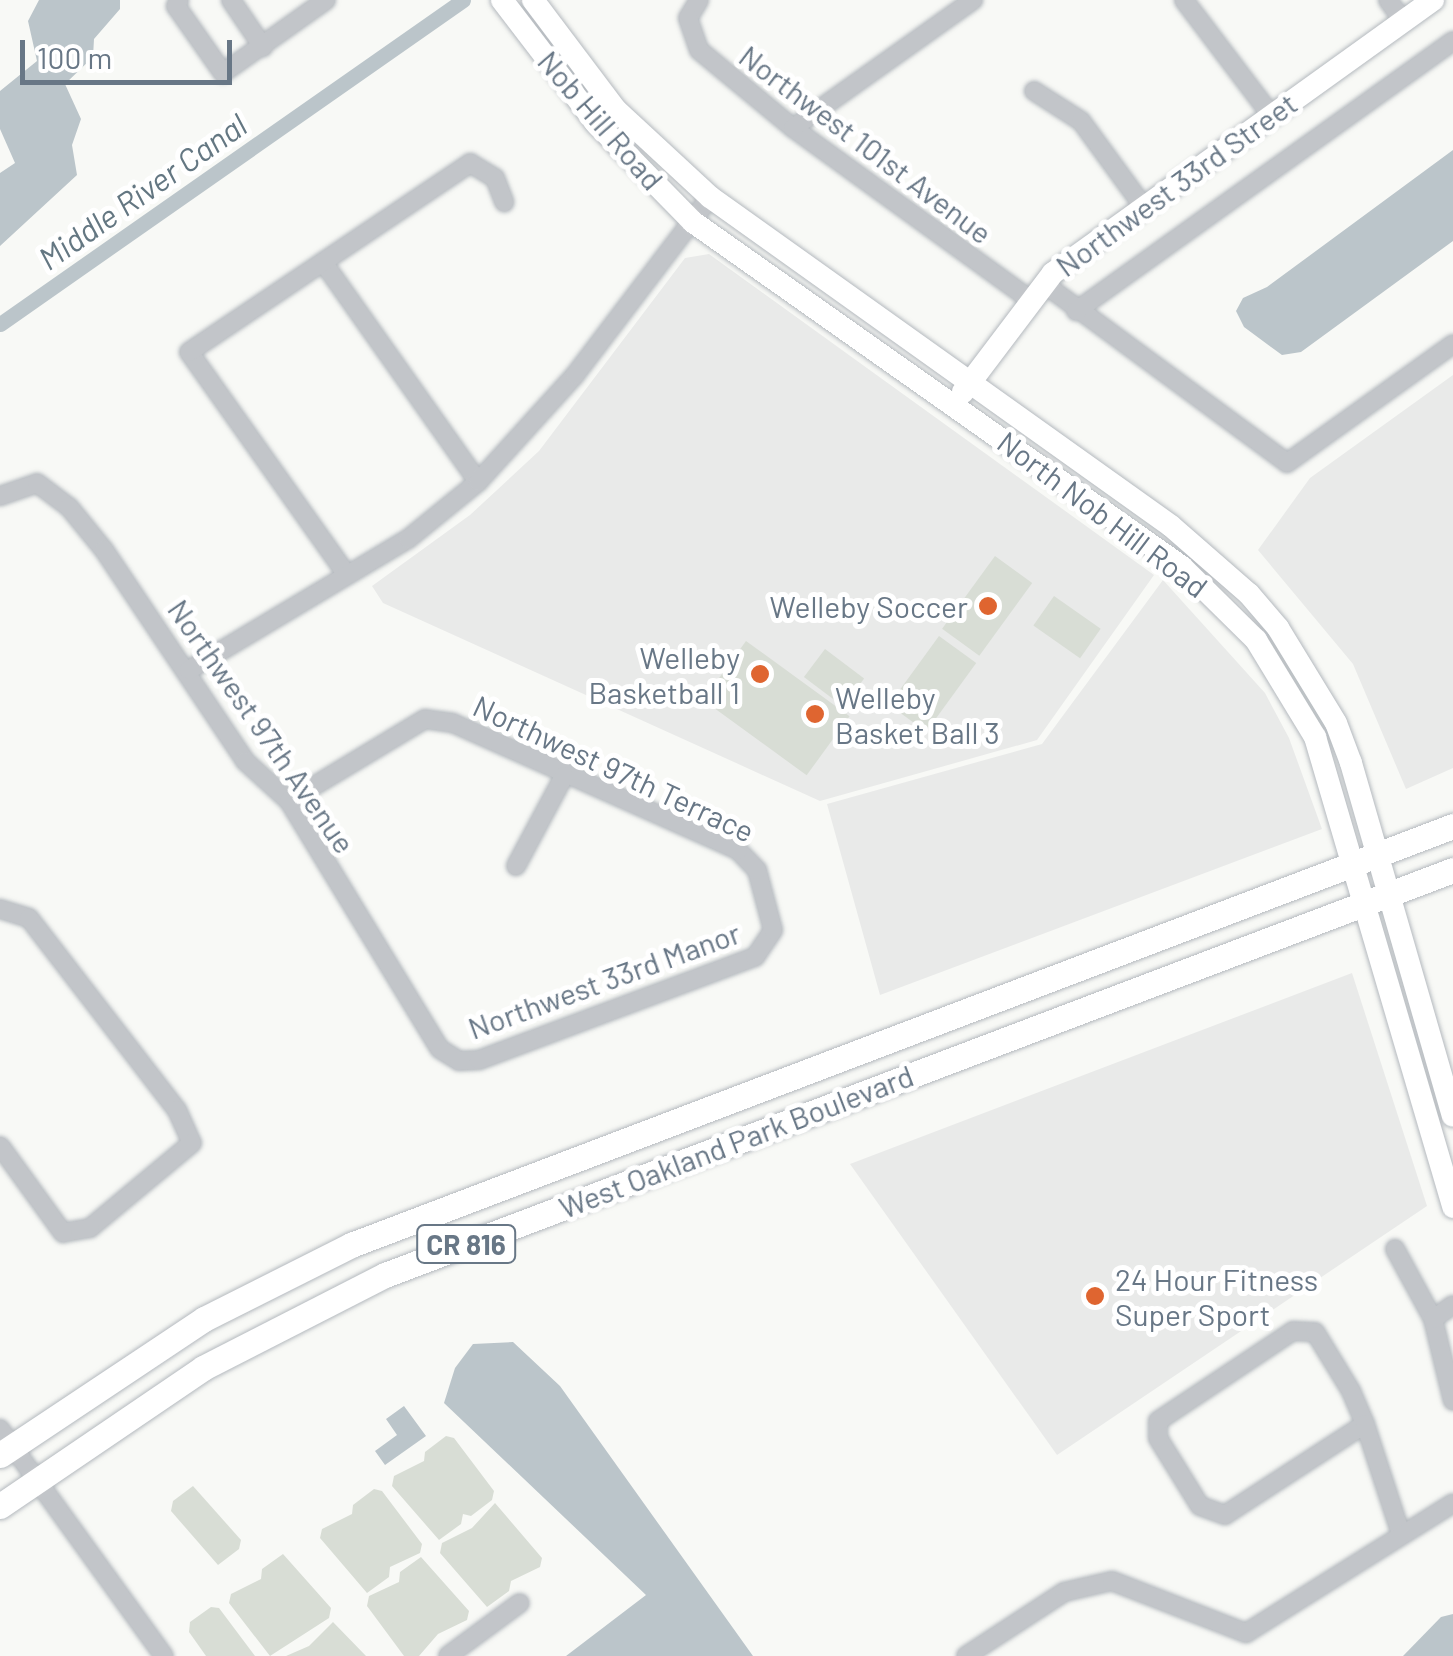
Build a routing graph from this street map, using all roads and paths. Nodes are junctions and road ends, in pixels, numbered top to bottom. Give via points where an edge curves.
1 (178, 0) edge
2 (231, 0) edge
3 (326, 0) edge
4 (532, 0) edge
5 (698, 0) edge
6 (974, 0) edge
7 (1184, 0) edge
8 (1388, 0) edge
9 (1433, 0) edge
10 (508, 7) edge
11 (1403, 21) junction
12 (1453, 41) edge
13 (262, 47) junction
14 (1034, 90) dead end
15 (1270, 115) junction
16 (793, 128) junction
17 (710, 197) junction
18 (504, 202) dead end
19 (1144, 206) junction
20 (693, 222) junction
21 (323, 262) junction
22 (1036, 291) junction
23 (1076, 312) junction
24 (1453, 344) edge
25 (970, 382) junction
26 (955, 404) junction
27 (478, 482) junction
28 (0, 496) edge
29 (347, 575) junction
30 (189, 670) junction
31 (564, 776) junction
32 (289, 801) junction
33 (1453, 826) edge
34 (1380, 855) junction
35 (1355, 864) junction
36 (516, 866) dead end
37 (1453, 870) edge
38 (1378, 899) junction
39 (4, 908) edge
40 (766, 946) joint
41 (459, 1060) joint
42 (1453, 1116) edge
43 (0, 1146) edge
44 (1453, 1207) edge
45 (1395, 1249) dead end
46 (1453, 1304) edge
47 (1433, 1319) junction
48 (1453, 1401) edge
49 (1364, 1424) junction
50 (4, 1444) edge
51 (35, 1482) junction
52 (1453, 1503) edge
53 (0, 1506) edge
54 (1401, 1534) junction
55 (520, 1603) dead end
56 (164, 1656) edge
57 (448, 1656) edge
58 (966, 1656) edge

1 - 13 street via 223,73
2 - 13 street
3 - 13 street
4 - 17 main road, Nob Hill Road via 615,108
5 - 16 street, Northwest 101st Avenue via 688,18 699,50
6 - 16 street
7 - 15 street
8 - 11 street
9 - 11 main road, Northwest 33rd Street
10 - 20 main road, Nob Hill Road via 596,124
11 - 15 main road, Northwest 33rd Street
12 - 23 street, Northwest 33rd Street
14 - 19 street via 1081,121
15 - 19 main road, Northwest 33rd Street
16 - 22 street, Northwest 101st Avenue
17 - 20 street
17 - 25 main road, North Nob Hill Road
18 - 21 street via 495,178 470,163
19 - 22 main road, Northwest 33rd Street
20 - 26 main road, North Nob Hill Road
20 - 27 street via 576,375
21 - 27 street
21 - 29 street via 188,352
22 - 23 street, Northwest 101st Avenue
22 - 25 main road, Northwest 33rd Street
23 - 24 street, Northwest 101st Avenue via 1287,463
25 - 26 main road, Northwest 33rd Street
25 - 34 main road, North Nob Hill Road via 1170,526 1250,594 1299,657 1336,724
26 - 35 main road, North Nob Hill Road via 1182,567 1256,640 1315,736
27 - 29 street via 408,540
28 - 30 street, Northwest 97th Avenue via 37,483 104,550
29 - 30 street
30 - 32 street, Northwest 97th Avenue via 245,761
31 - 32 street, Northwest 97th Terrace via 453,722 425,718
31 - 36 street
31 - 40 street, Northwest 97th Terrace via 751,858 773,930
32 - 41 street, Northwest 97th Avenue via 440,1049
33 - 34 main road, West Oakland Park Boulevard / CR 816
34 - 35 main road, West Oakland Park Boulevard / CR 816
34 - 38 main road, North Nob Hill Road
35 - 38 main road, North Nob Hill Road
35 - 50 main road, West Oakland Park Boulevard / CR 816 via 351,1245 204,1318
37 - 38 main road, West Oakland Park Boulevard / CR 816
38 - 42 main road, North Nob Hill Road
38 - 44 main road, North Nob Hill Road
38 - 51 main road, West Oakland Park Boulevard / CR 816 via 385,1275 203,1368
39 - 43 street via 28,918 177,1110 192,1143 90,1228 64,1233
40 - 41 street, Northwest 33rd Manor via 755,956 497,1053
45 - 47 street
46 - 47 street
47 - 48 street
49 - 49 street via 1315,1332 1294,1330 1158,1421 1158,1438 1200,1506 1226,1515
49 - 54 street
50 - 51 street
51 - 53 main road, West Oakland Park Boulevard / CR 816
51 - 56 street
52 - 54 street
54 - 58 street via 1246,1633 1112,1581 1064,1592
55 - 57 street

